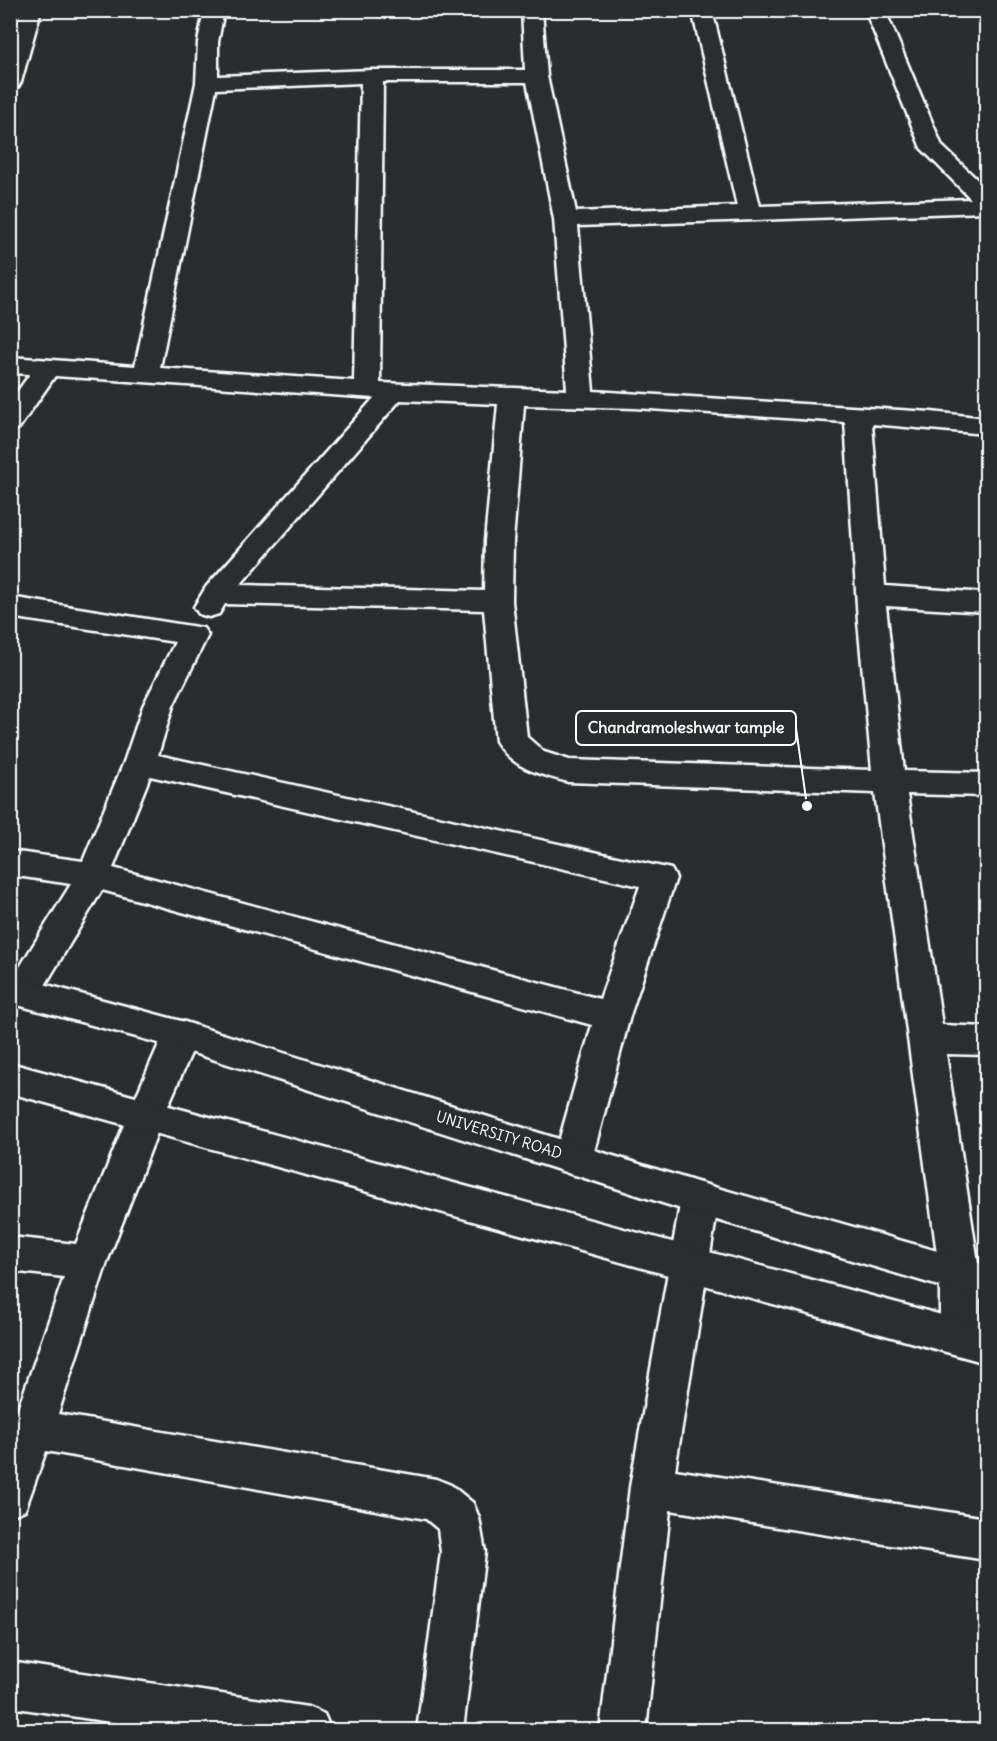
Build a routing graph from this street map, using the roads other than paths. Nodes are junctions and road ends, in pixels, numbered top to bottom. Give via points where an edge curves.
1 (31, 10) edge
2 (214, 10) edge
3 (532, 10) edge
4 (702, 10) edge
5 (875, 10) edge
6 (372, 76) junction
7 (536, 76) junction
8 (10, 82) edge
9 (207, 83) junction
10 (977, 184) edge
11 (987, 199) edge
12 (987, 205) edge
13 (750, 213) junction
14 (567, 219) junction
15 (10, 365) edge
16 (48, 367) junction
17 (146, 374) junction
18 (380, 391) junction
19 (512, 398) junction
20 (581, 398) junction
21 (858, 415) junction
22 (10, 422) edge
23 (987, 426) edge
24 (216, 594) junction
25 (871, 595) junction
26 (498, 602) junction
27 (987, 602) edge
28 (10, 607) edge
29 (193, 635) junction
30 (140, 762) junction
31 (889, 783) junction
32 (987, 784) edge
33 (10, 863) edge
34 (94, 875) junction
35 (17, 991) edge
36 (612, 1016) junction
37 (181, 1035) junction
38 (925, 1039) junction
39 (987, 1041) edge
40 (10, 1078) edge
41 (146, 1115) junction
42 (573, 1159) junction
43 (700, 1199) junction
44 (10, 1254) edge
45 (88, 1262) junction
46 (689, 1262) junction
47 (973, 1280) edge
48 (973, 1341) edge
49 (32, 1430) junction
50 (651, 1487) junction
51 (10, 1496) edge
52 (987, 1539) edge
53 (10, 1684) edge
54 (308, 1731) edge
55 (440, 1731) edge
56 (623, 1731) edge

1 - 8 street
2 - 9 street
3 - 7 street
4 - 13 street
5 - 10 street via 932,148
6 - 7 street
6 - 9 street
6 - 18 street
7 - 14 street
9 - 17 street
10 - 11 street
12 - 13 street
13 - 14 street
14 - 20 street
15 - 16 street
16 - 17 street
16 - 22 street
17 - 18 street
18 - 19 street
18 - 24 street
19 - 20 street
19 - 26 street via 499,541
20 - 21 street
21 - 23 street
21 - 25 street
24 - 26 street
24 - 29 street
25 - 27 street
25 - 31 street
26 - 31 street via 512,741 533,760 568,771
28 - 29 street
29 - 30 street via 158,706
30 - 34 street
30 - 36 street via 659,878
31 - 32 street
31 - 38 street
33 - 34 street
34 - 35 street
34 - 36 street
35 - 37 street, UNIVERSITY ROAD
36 - 42 street
37 - 41 street
37 - 42 street, UNIVERSITY ROAD
38 - 39 street
38 - 47 street
40 - 41 street
41 - 45 street
41 - 46 street
42 - 43 street, UNIVERSITY ROAD
43 - 46 street
43 - 47 street, UNIVERSITY ROAD
44 - 45 street
45 - 49 street
46 - 48 street
46 - 50 street
47 - 48 street
49 - 51 street
49 - 55 street via 436,1500 458,1518 463,1552
50 - 52 street
50 - 56 street
53 - 54 street

